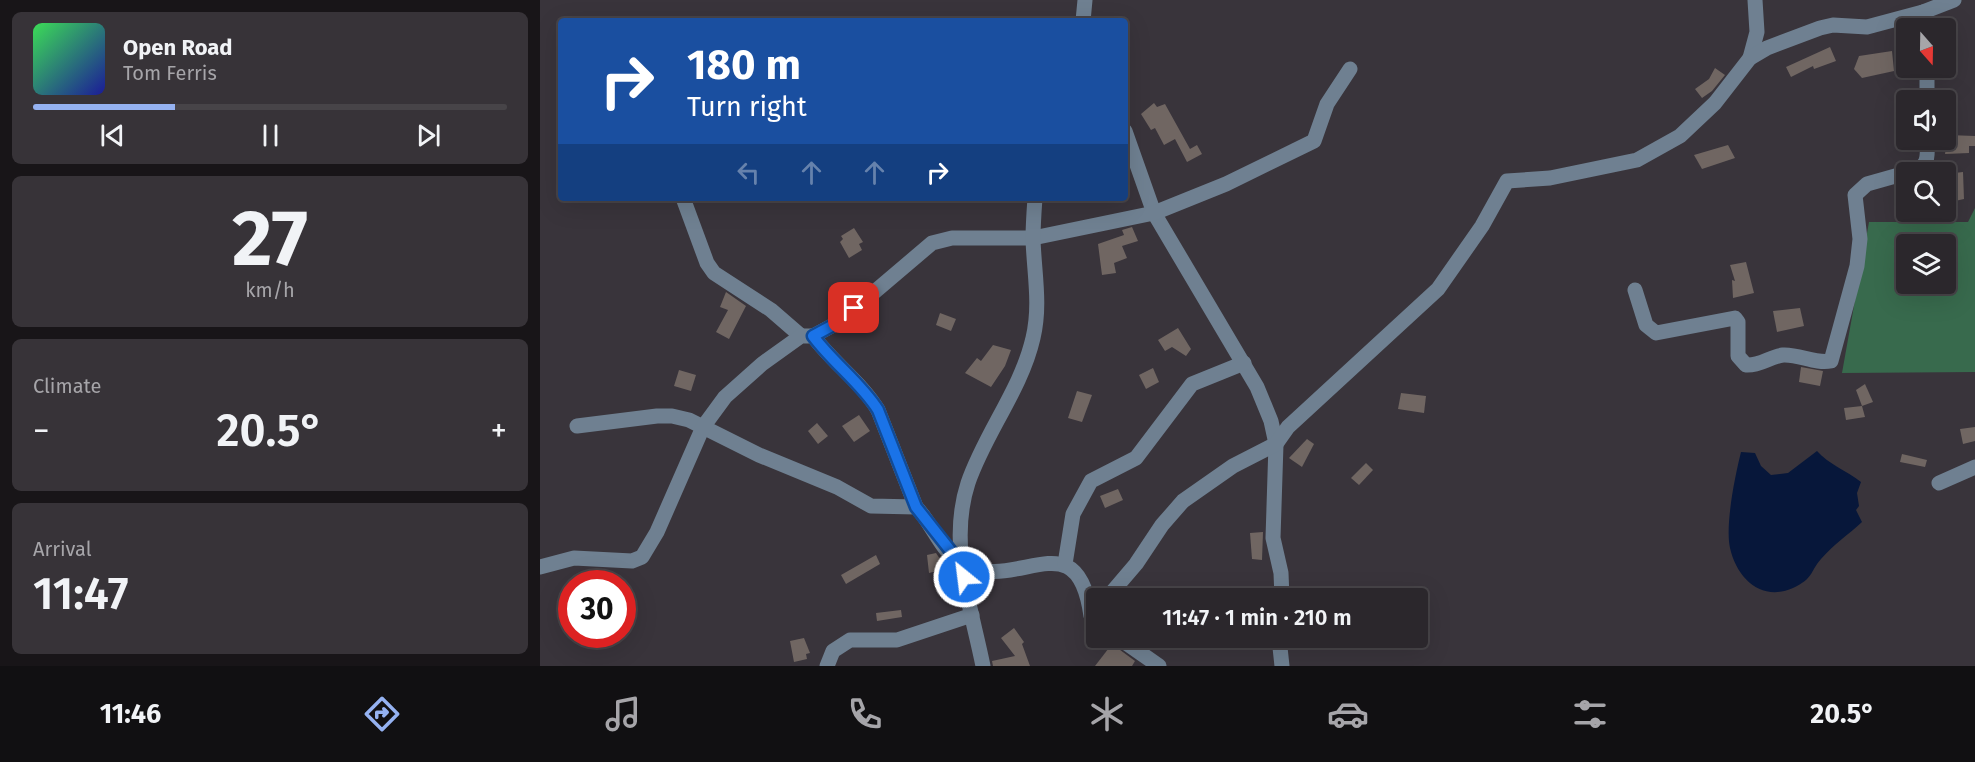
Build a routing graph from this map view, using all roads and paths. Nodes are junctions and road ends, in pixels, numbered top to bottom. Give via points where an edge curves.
1 (1085, 0) edge
2 (1755, 0) edge
3 (1954, 0) edge
4 (1923, 12) junction
5 (1083, 18) edge
6 (1924, 18) edge
7 (1749, 58) junction
8 (1350, 69) dead end
9 (1128, 139) edge
10 (1896, 176) edge
11 (684, 201) edge
12 (1035, 201) edge
13 (1154, 213) junction
14 (1033, 238) junction
15 (1635, 290) dead end
16 (807, 336) junction
17 (1244, 363) junction
18 (1271, 421) junction
19 (577, 426) dead end
20 (703, 427) junction
21 (1287, 427) junction
22 (1276, 444) junction
23 (1975, 467) edge
24 (1939, 483) dead end
25 (916, 507) junction
26 (961, 564) junction
27 (1065, 564) junction
28 (540, 567) edge
29 (1116, 588) edge
30 (1282, 588) edge
31 (1086, 591) edge
32 (972, 615) junction
33 (1133, 648) edge
34 (1280, 648) edge
35 (827, 666) edge
36 (983, 666) edge
37 (1159, 666) edge
38 (1282, 666) edge

1 - 5 street
2 - 7 street via 1757,32
3 - 4 street
4 - 6 street
4 - 7 street via 1867,27 1820,28
7 - 21 street via 1710,109 1667,146 1607,168 1507,181 1482,226 1438,289
8 - 13 street via 1327,104 1314,141 1226,184
9 - 13 street
10 - 15 street via 1867,184 1855,195 1860,239 1857,266 1831,361 1786,355 1746,365 1738,356 1735,318 1656,333 1646,325
11 - 16 street via 714,273
12 - 14 street
13 - 14 street
13 - 17 street
14 - 16 street via 952,238 932,243 839,322
14 - 26 street via 1037,304 1033,340 968,482 961,510
16 - 20 street via 735,387
16 - 25 street via 878,410
17 - 18 street
17 - 27 street via 1192,384 1137,458 1091,482 1073,514
18 - 21 street
18 - 22 street
19 - 20 street via 657,416 689,420
20 - 25 street via 871,506
20 - 28 street via 642,557 632,561 574,558
21 - 22 street
22 - 29 street via 1233,466 1183,501
22 - 30 street via 1273,538
23 - 24 street
25 - 26 street
26 - 27 street via 992,570
26 - 32 street
27 - 31 street via 1077,572
32 - 35 street via 897,640 850,640 833,651
32 - 36 street
33 - 37 street
34 - 38 street

